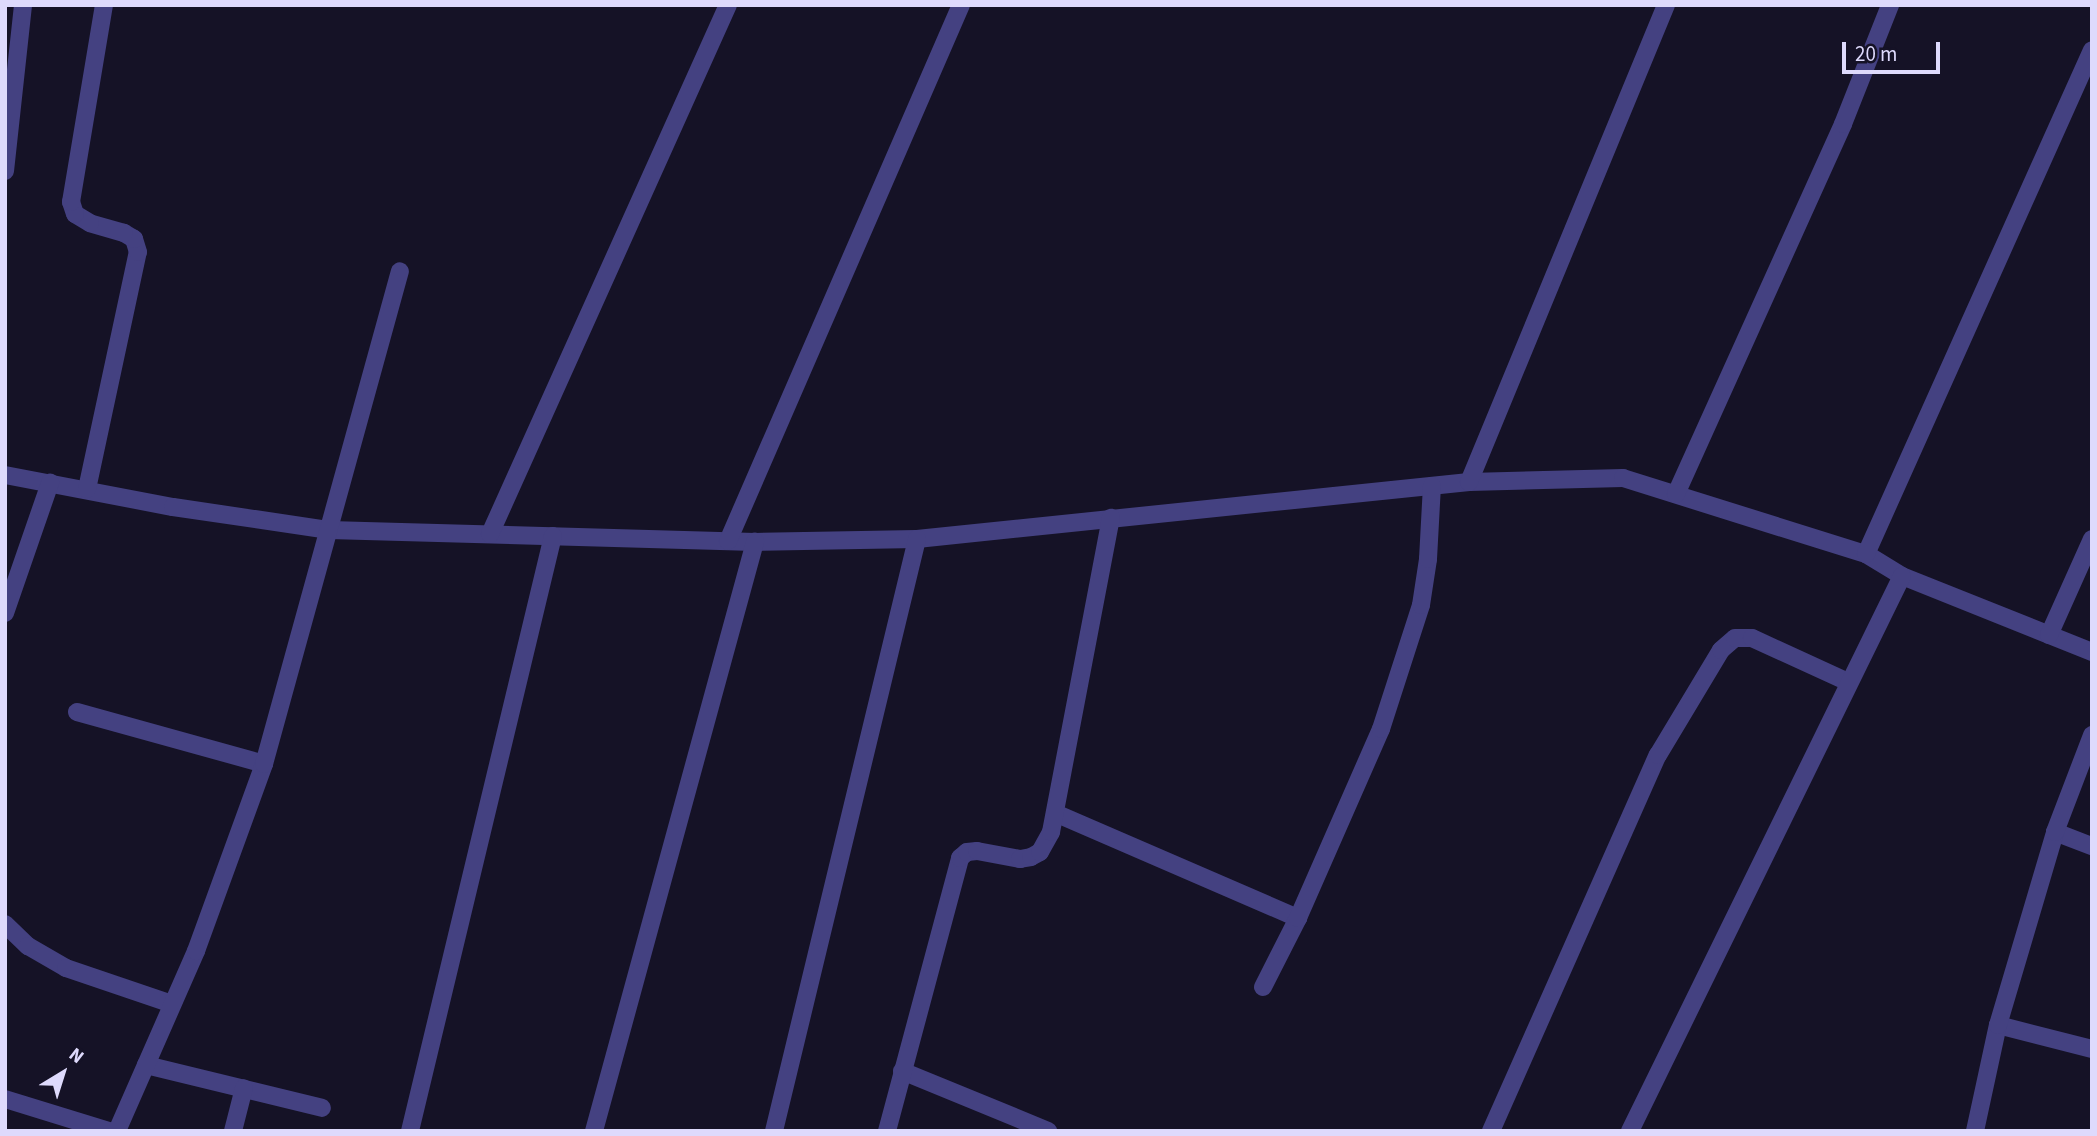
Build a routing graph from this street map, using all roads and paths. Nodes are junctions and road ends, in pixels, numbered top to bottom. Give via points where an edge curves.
1 (23, 5) edge
2 (104, 5) edge
3 (728, 5) edge
4 (961, 5) edge
5 (1666, 5) edge
6 (1890, 5) edge
7 (2092, 50) edge
8 (5, 171) edge
9 (400, 271) dead end
10 (5, 475) edge
11 (1469, 482) junction
12 (50, 483) junction
13 (1432, 486) junction
14 (87, 489) junction
15 (1676, 494) junction
16 (1111, 518) junction
17 (329, 530) junction
18 (490, 534) junction
19 (553, 536) junction
20 (917, 539) junction
21 (2092, 539) edge
22 (728, 541) junction
23 (755, 542) junction
24 (1866, 554) junction
25 (1902, 576) junction
26 (5, 612) edge
27 (2049, 635) junction
28 (2092, 652) edge
29 (1848, 682) junction
30 (77, 712) dead end
31 (2092, 735) edge
32 (264, 764) junction
33 (1055, 813) junction
34 (2055, 832) junction
35 (2092, 846) edge
36 (1298, 918) junction
37 (5, 923) edge
38 (1263, 986) dead end
39 (172, 1004) junction
40 (1998, 1025) junction
41 (2092, 1049) edge
42 (146, 1065) junction
43 (902, 1071) junction
44 (244, 1088) junction
45 (5, 1099) edge
46 (322, 1108) dead end
47 (109, 1131) edge
48 (117, 1131) edge
49 (233, 1131) edge
50 (410, 1131) edge
51 (594, 1131) edge
52 (774, 1131) edge
53 (887, 1131) edge
54 (1048, 1131) edge
55 (1492, 1131) edge
56 (1630, 1131) edge
57 (1975, 1131) edge

1 - 8 street
2 - 14 street via 71,202 82,219 134,239 138,252
3 - 18 street
4 - 22 street
5 - 11 street
6 - 15 street via 1843,124
7 - 24 street
9 - 17 street
10 - 12 street
11 - 13 street
11 - 15 street via 1623,478
12 - 14 street
12 - 26 street
13 - 16 street
13 - 36 street via 1421,605 1381,729
14 - 17 street
15 - 24 street
16 - 20 street
16 - 33 street
17 - 18 street
17 - 32 street
18 - 19 street
19 - 22 street
19 - 50 street
20 - 23 street
20 - 52 street
21 - 27 street
22 - 23 street
23 - 51 street
24 - 25 street
25 - 27 street
25 - 29 street
27 - 28 street
29 - 55 street via 1752,638 1735,638 1721,650 1658,755
29 - 56 street
30 - 32 street
31 - 34 street
32 - 39 street via 212,911
33 - 36 street
33 - 43 street via 1047,843 1031,857 977,851 960,858
34 - 35 street
34 - 40 street
36 - 38 street
37 - 39 street via 28,946 56,963
39 - 42 street
40 - 41 street
40 - 57 street
42 - 44 street
42 - 48 street
43 - 53 street
43 - 54 street
44 - 46 street
44 - 49 street
45 - 47 street

